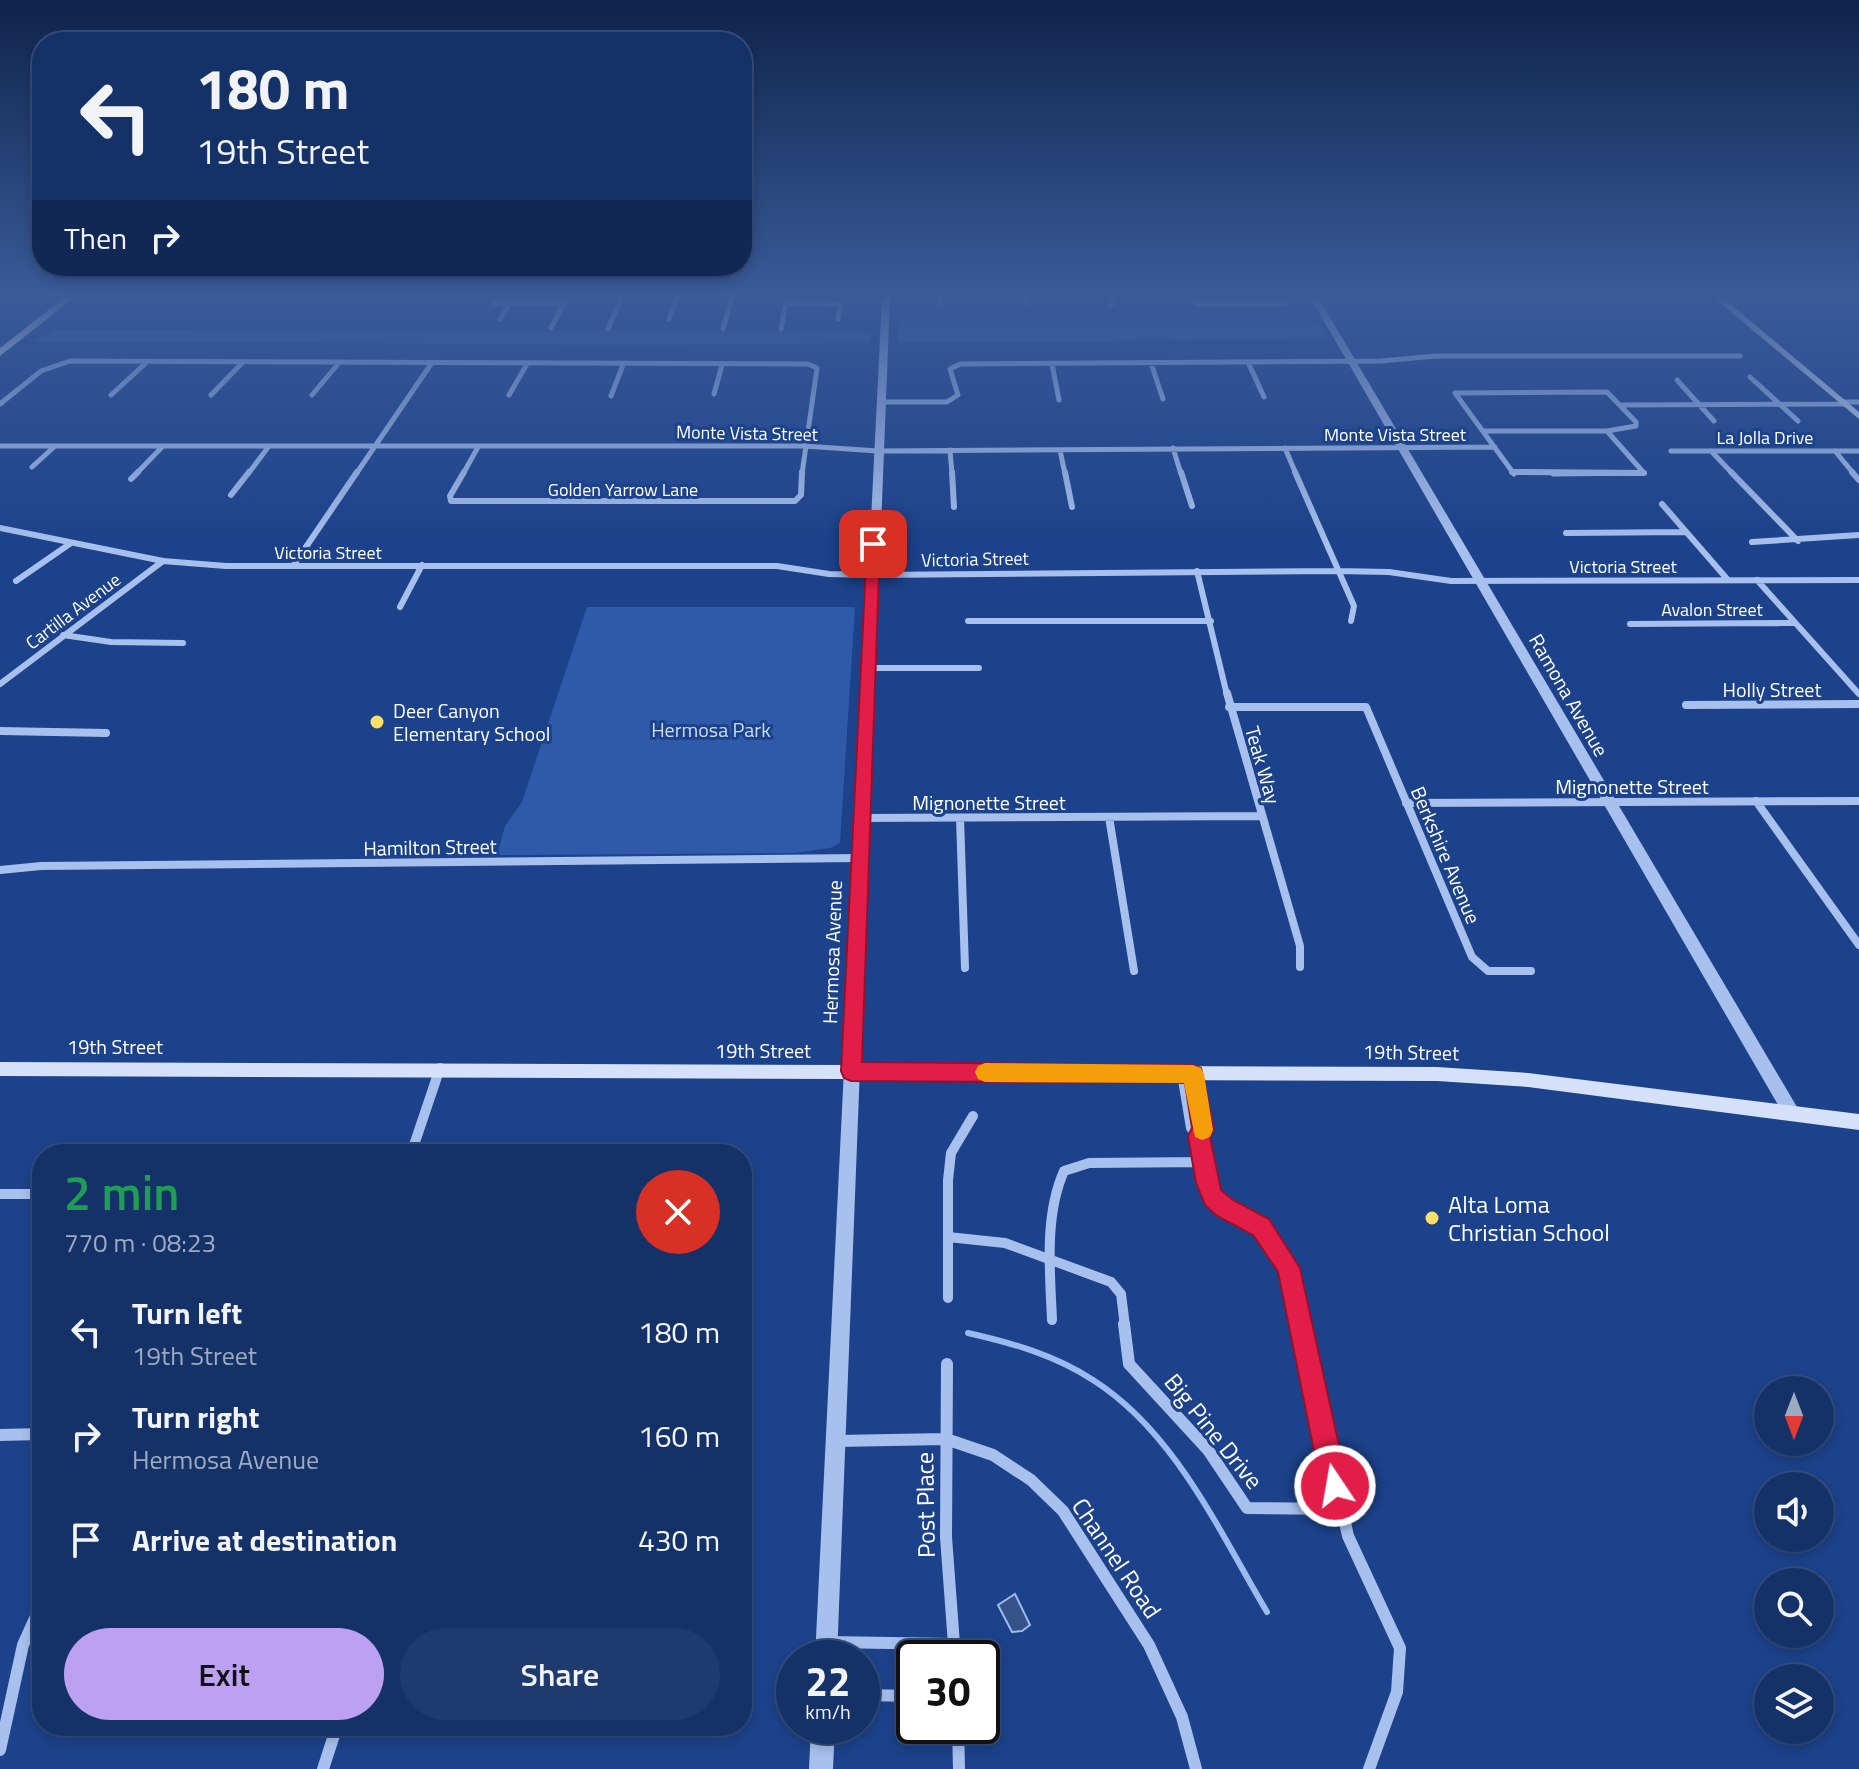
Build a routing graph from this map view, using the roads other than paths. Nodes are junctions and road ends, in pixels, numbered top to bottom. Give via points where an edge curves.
1 (29, 380) edge
2 (128, 380) edge
3 (226, 380) edge
4 (325, 380) edge
5 (420, 380) edge
6 (518, 380) edge
7 (617, 380) edge
8 (718, 380) edge
9 (815, 380) edge
10 (881, 380) edge
11 (953, 380) edge
12 (1055, 380) edge
13 (1157, 380) edge
14 (1256, 380) edge
15 (1362, 380) edge
16 (1677, 380) dead end
17 (1753, 380) edge
18 (1819, 380) edge
19 (714, 394) dead end
20 (111, 395) dead end
21 (211, 395) dead end
22 (312, 395) dead end
23 (509, 395) dead end
24 (611, 396) dead end
25 (1264, 397) dead end
26 (1163, 399) dead end
27 (1059, 400) dead end
28 (880, 402) junction
29 (0, 404) edge
30 (1698, 404) junction
31 (1780, 404) junction
32 (1622, 405) junction
33 (1851, 405) edge
34 (1859, 416) edge
35 (1714, 421) dead end
36 (1798, 421) dead end
37 (1483, 431) junction
38 (1607, 431) junction
39 (376, 445) junction
40 (0, 446) edge
41 (55, 446) junction
42 (163, 446) junction
43 (269, 446) junction
44 (804, 446) junction
45 (478, 447) junction
46 (1495, 447) junction
47 (1173, 448) junction
48 (1285, 448) junction
49 (1401, 448) junction
50 (950, 450) junction
51 (1060, 450) junction
52 (878, 451) junction
53 (1671, 451) dead end
54 (1711, 451) junction
55 (1835, 451) junction
56 (1859, 451) edge
57 (32, 467) dead end
58 (131, 479) dead end
59 (1859, 480) edge
60 (231, 495) dead end
61 (1662, 504) dead end
62 (1192, 506) dead end
63 (954, 507) dead end
64 (1072, 507) dead end
65 (0, 528) edge
66 (1686, 532) junction
67 (1566, 533) dead end
68 (1858, 536) edge
69 (1798, 541) junction
70 (1752, 542) dead end
71 (72, 543) junction
72 (163, 561) junction
73 (422, 565) junction
74 (293, 566) junction
75 (1197, 571) junction
76 (1338, 571) junction
77 (872, 575) junction
78 (1728, 580) junction
79 (1757, 580) junction
80 (1859, 580) edge
81 (16, 581) dead end
82 (1479, 581) junction
83 (400, 607) dead end
84 (968, 621) dead end
85 (1211, 621) junction
86 (1351, 621) dead end
87 (1794, 623) junction
88 (1630, 624) dead end
89 (63, 635) junction
90 (183, 643) dead end
91 (869, 668) junction
92 (979, 668) dead end
93 (0, 684) edge
94 (1859, 694) edge
95 (1859, 704) edge
96 (1686, 705) dead end
97 (1229, 707) junction
98 (0, 731) edge
99 (106, 733) dead end
100 (1756, 801) junction
101 (1859, 801) edge
102 (1608, 802) junction
103 (1406, 803) junction
104 (1261, 816) junction
105 (1109, 817) junction
106 (861, 818) junction
107 (960, 818) junction
108 (860, 858) junction
109 (0, 870) edge
110 (1859, 945) edge
111 (1300, 967) dead end
112 (965, 968) dead end
113 (1134, 971) dead end
114 (1531, 971) dead end
115 (440, 1068) junction
116 (0, 1069) edge
117 (851, 1071) junction
118 (1188, 1074) junction
119 (1791, 1112) junction
120 (973, 1116) dead end
121 (1859, 1122) edge
122 (414, 1144) edge
123 (1204, 1162) junction
124 (0, 1194) edge
125 (32, 1194) edge
126 (948, 1237) junction
127 (1052, 1258) junction
128 (948, 1298) dead end
129 (1052, 1320) dead end
130 (947, 1364) dead end
131 (32, 1434) edge
132 (0, 1435) edge
133 (946, 1439) junction
134 (835, 1441) junction
135 (1340, 1509) junction
136 (32, 1625) edge
137 (826, 1640) edge
138 (953, 1640) edge
139 (334, 1736) edge
140 (822, 1744) edge
141 (958, 1744) edge
142 (0, 1750) edge
143 (323, 1769) edge
144 (821, 1769) edge
145 (959, 1769) edge
146 (1196, 1769) edge
147 (1369, 1769) edge

1 - 29 street
2 - 20 street
3 - 21 street
4 - 22 street
5 - 39 street
6 - 23 street
7 - 24 street
8 - 19 street
9 - 44 street
10 - 28 street, Hermosa Avenue
11 - 28 street via 958,395 947,402
12 - 27 street
13 - 26 street
14 - 25 street
15 - 49 street, Ramona Avenue
16 - 30 street
17 - 31 street
18 - 33 main road
28 - 52 street, Hermosa Avenue
30 - 31 street
30 - 32 street
30 - 35 street
31 - 33 street
31 - 36 street
32 - 37 street via 1607,392 1455,393
32 - 38 street via 1636,426
33 - 34 main road
37 - 38 street
37 - 46 street
38 - 46 street via 1644,473 1514,474
39 - 43 street, Monte Vista Street
39 - 45 street, Monte Vista Street
39 - 74 street
40 - 41 street, Monte Vista Street
41 - 42 street, Monte Vista Street
41 - 57 street
42 - 43 street, Monte Vista Street
42 - 58 street
43 - 60 street
44 - 45 street, Monte Vista Street
44 - 45 street, Golden Yarrow Lane via 801,495 795,501 451,501
44 - 52 street, Monte Vista Street
46 - 49 street, Monte Vista Street
47 - 48 street, Monte Vista Street
47 - 51 street, Monte Vista Street
47 - 62 street
48 - 49 street, Monte Vista Street
48 - 76 street
49 - 82 street, Ramona Avenue
50 - 51 street, Monte Vista Street
50 - 52 street, Monte Vista Street
50 - 63 street
51 - 64 street
52 - 77 street, Hermosa Avenue
53 - 54 street, La Jolla Drive
54 - 55 street, La Jolla Drive
54 - 69 street
55 - 56 street, La Jolla Drive
55 - 59 street
61 - 66 street
65 - 71 street, Victoria Street
66 - 67 street
66 - 78 street
68 - 69 street
69 - 70 street
71 - 72 street, Victoria Street
71 - 81 street
72 - 74 street, Victoria Street
72 - 89 street, Cartilla Avenue
73 - 74 street, Victoria Street
73 - 77 street, Victoria Street via 777,566
73 - 83 street
75 - 76 street, Victoria Street
75 - 77 street, Victoria Street
75 - 85 street, Teak Way
76 - 82 street, Victoria Street
76 - 86 street via 1354,606
77 - 91 street, Hermosa Avenue
78 - 79 street, Victoria Street
78 - 82 street, Victoria Street
79 - 80 street, Victoria Street
79 - 87 street
82 - 102 street, Ramona Avenue
84 - 85 street
85 - 97 street, Teak Way
87 - 88 street, Avalon Street
87 - 94 street
89 - 90 street
89 - 93 street, Cartilla Avenue
91 - 92 street
91 - 106 street, Hermosa Avenue
95 - 96 street, Holly Street
97 - 103 street, Berkshire Avenue via 1366,707
97 - 104 street, Teak Way
98 - 99 street
100 - 101 street, Mignonette Street
100 - 102 street, Mignonette Street
100 - 110 street
102 - 103 street, Mignonette Street
102 - 119 street, Ramona Avenue
103 - 114 street, Berkshire Avenue via 1472,957 1488,971
104 - 105 street, Mignonette Street
104 - 111 street, Teak Way via 1300,946
105 - 107 street, Mignonette Street
105 - 113 street
106 - 107 street, Mignonette Street
106 - 108 street, Hermosa Avenue
107 - 112 street
108 - 109 street, Hamilton Street
108 - 117 street, Hermosa Avenue
115 - 116 main road, 19th Street
115 - 117 main road, 19th Street
115 - 122 street
117 - 118 main road, 19th Street
117 - 134 street, Hermosa Avenue
118 - 119 main road, 19th Street via 1437,1074
118 - 123 street via 1191,1128 1199,1136
119 - 121 main road, 19th Street
120 - 126 street via 951,1153
123 - 127 street via 1089,1163 1064,1171 1054,1194
123 - 135 street via 1213,1197 1261,1227 1289,1268
124 - 125 street
126 - 127 street, Big Pine Drive via 995,1241
126 - 128 street
127 - 129 street
127 - 135 street, Big Pine Drive via 1111,1282 1121,1294 1129,1364 1208,1450 1247,1508
130 - 133 street, Post Place
131 - 132 street
133 - 134 street, Channel Road
133 - 138 street, Post Place
133 - 146 street, Channel Road via 993,1455 1031,1480 1063,1511 1149,1645 1182,1717
134 - 137 street, Hermosa Avenue
135 - 147 street via 1400,1648 1397,1692
136 - 142 street
139 - 143 street
140 - 144 street
141 - 145 street

